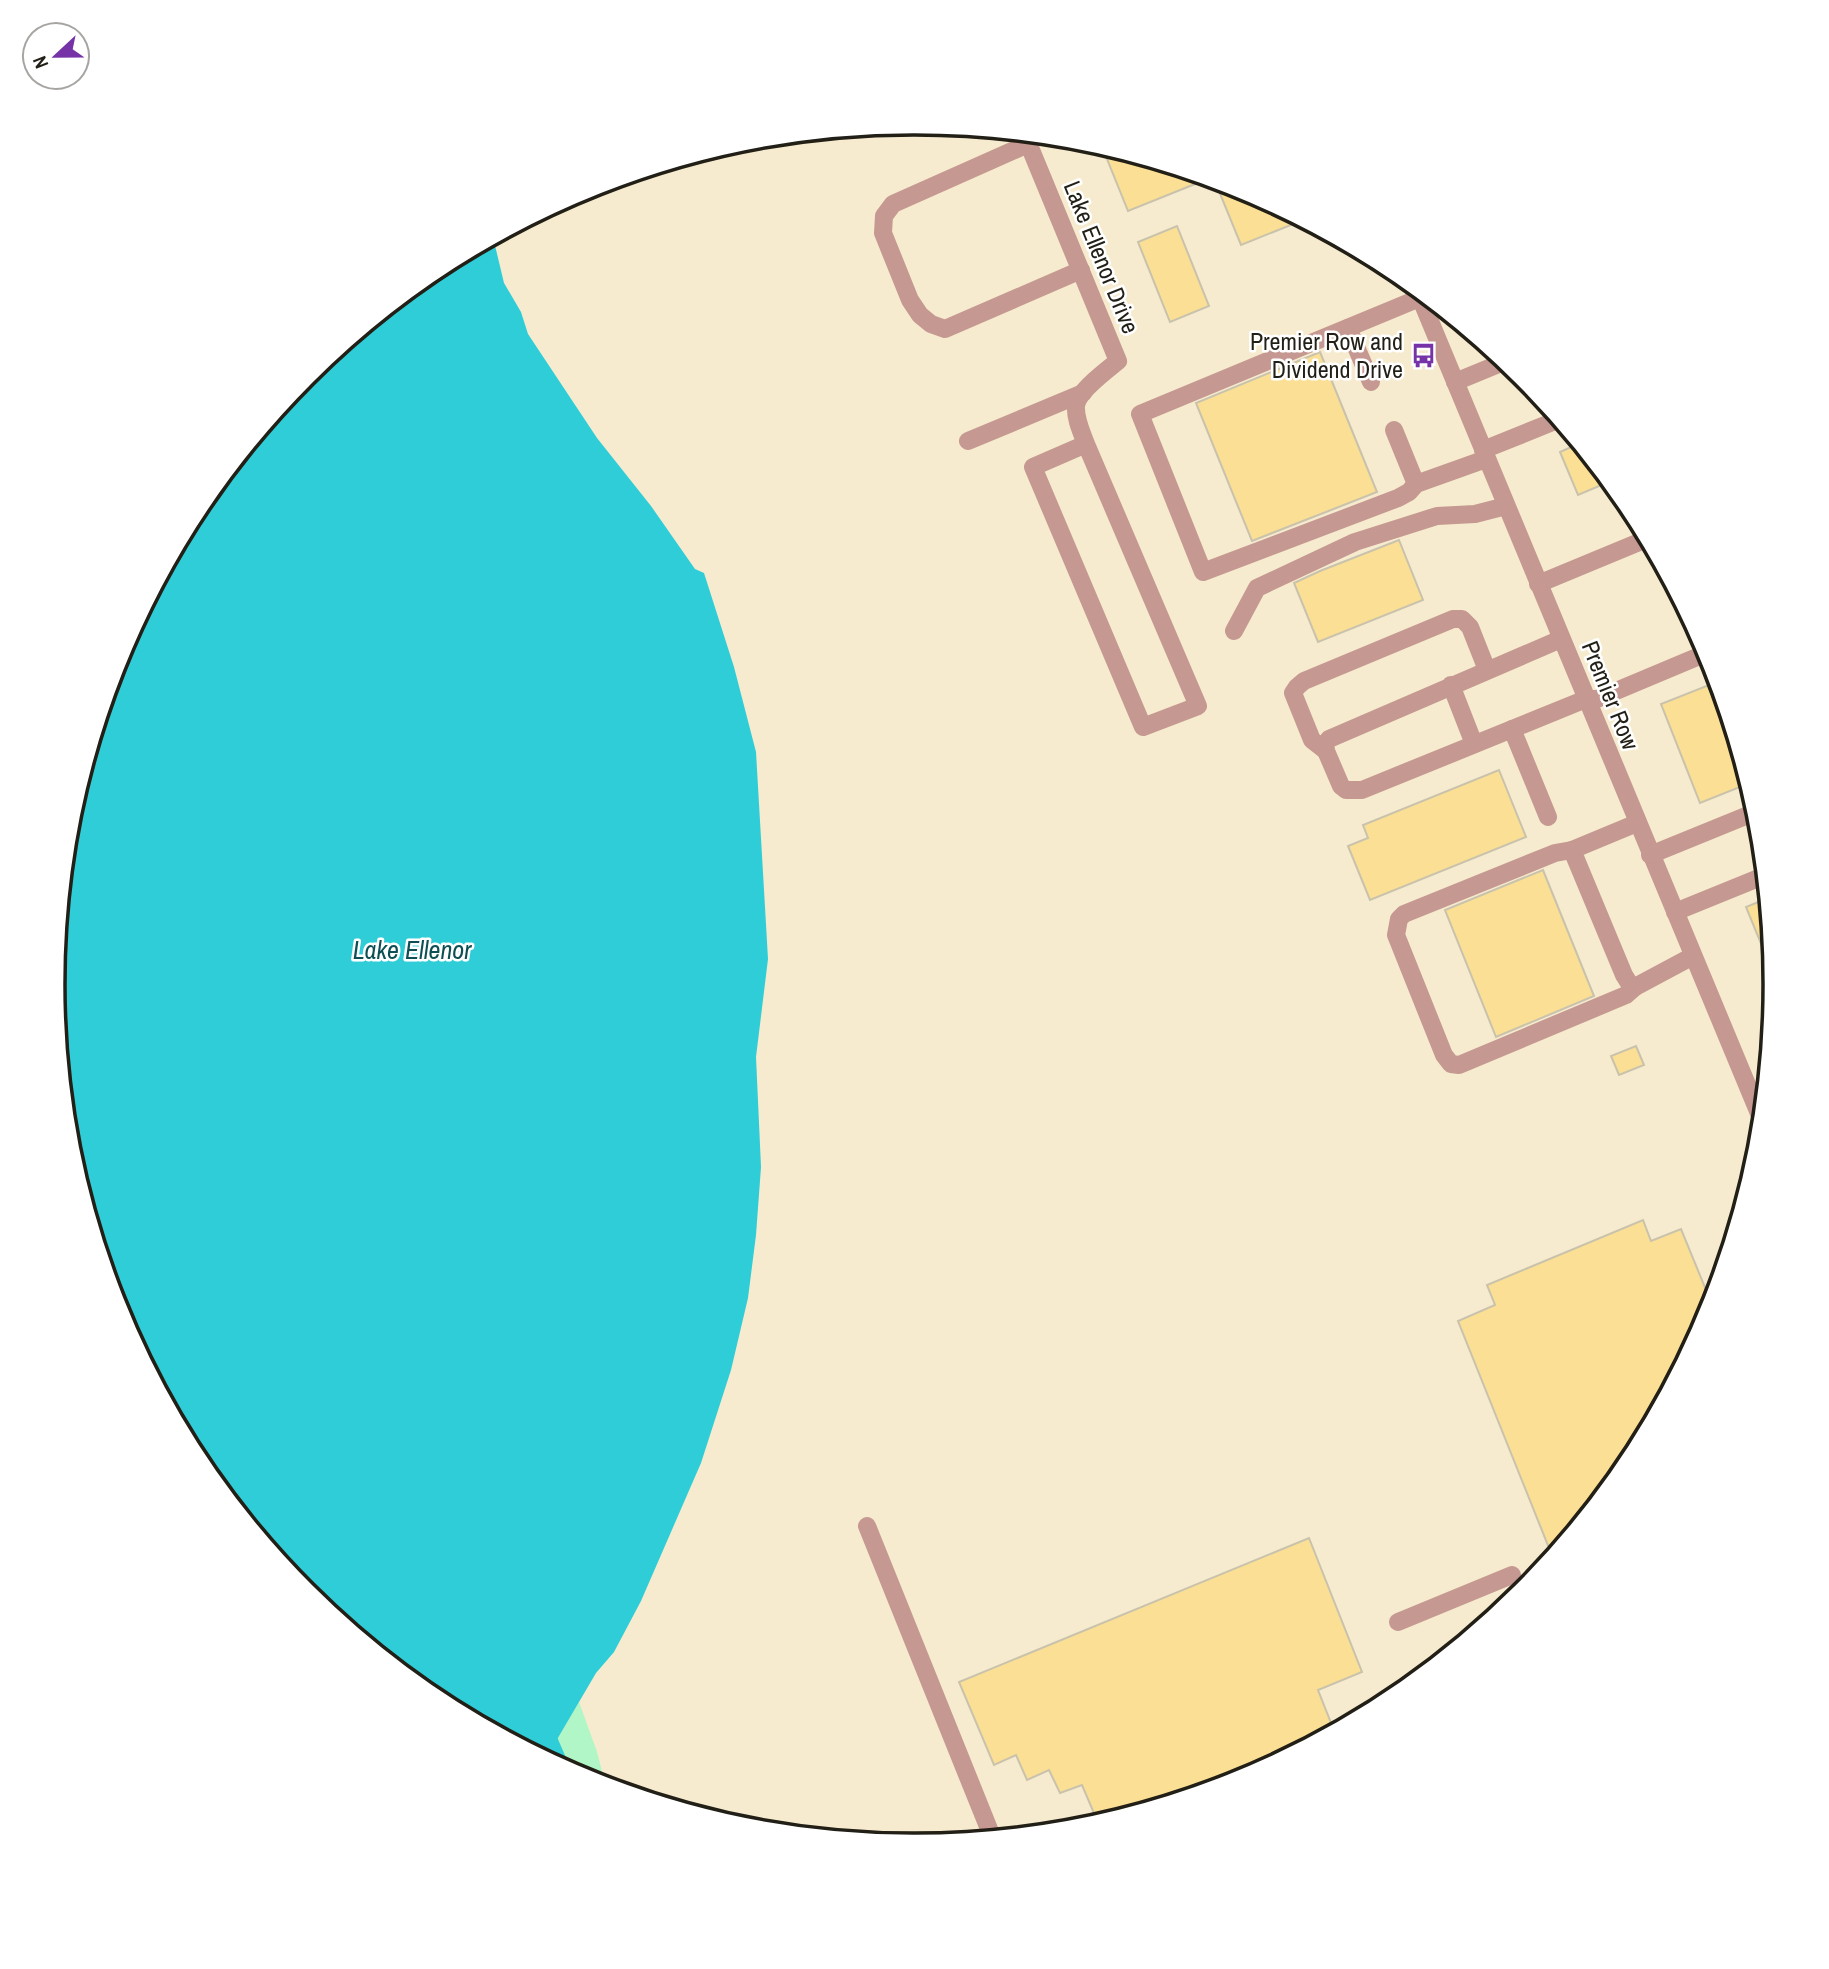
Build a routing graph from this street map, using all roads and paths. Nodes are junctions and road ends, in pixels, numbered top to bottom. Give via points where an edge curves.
1 (1019, 141) edge
2 (1028, 142) edge
3 (1081, 270) junction
4 (1413, 297) edge
5 (1426, 306) edge
6 (1348, 328) junction
7 (1495, 365) edge
8 (1371, 382) dead end
9 (1455, 382) junction
10 (1083, 393) junction
11 (1551, 422) edge
12 (1394, 430) dead end
13 (968, 441) dead end
14 (1086, 444) junction
15 (1485, 454) junction
16 (1416, 484) junction
17 (1506, 506) junction
18 (1639, 542) edge
19 (1538, 584) junction
20 (1234, 631) dead end
21 (1561, 639) junction
22 (1699, 656) edge
23 (1487, 670) junction
24 (1451, 685) junction
25 (1586, 699) junction
26 (1512, 729) junction
27 (1474, 744) junction
28 (1326, 751) junction
29 (1747, 815) edge
30 (1548, 817) dead end
31 (1637, 823) junction
32 (1572, 850) junction
33 (1650, 855) junction
34 (1757, 878) edge
35 (1675, 912) junction
36 (1693, 956) junction
37 (1635, 987) junction
38 (1755, 1105) edge
39 (867, 1526) dead end
40 (1512, 1575) dead end
41 (1398, 1622) dead end
42 (989, 1830) edge

1 - 3 street via 893,204 884,216 883,233 910,300 920,315 945,329
2 - 3 street, Lake Ellenor Drive
3 - 10 street, Lake Ellenor Drive via 1118,361
4 - 6 street
5 - 9 street, Premier Row
6 - 8 street
6 - 16 street via 1140,414 1203,572 1398,498
7 - 9 street
9 - 15 street, Premier Row
10 - 13 street
10 - 14 street via 1076,404
11 - 15 street
12 - 16 street
14 - 14 street via 1198,706 1143,727 1032,467
15 - 16 street
15 - 17 street, Premier Row
17 - 19 street, Premier Row
17 - 20 street via 1437,516 1355,542 1257,587
18 - 19 street
19 - 21 street, Premier Row
21 - 23 street
21 - 25 street, Premier Row
22 - 25 street via 1597,699
23 - 24 street
23 - 28 street via 1470,627 1462,619 1453,619 1304,681 1293,693 1312,740
24 - 27 street
24 - 28 street via 1329,738
25 - 26 street
25 - 31 street, Premier Row
26 - 27 street
26 - 30 street
27 - 28 street via 1353,791 1341,786
29 - 33 street
31 - 32 street
31 - 33 street, Premier Row
32 - 37 street via 1624,975
32 - 37 street via 1555,853 1399,919 1396,935 1444,1055 1451,1064 1459,1065 1626,995
33 - 35 street, Premier Row
34 - 35 street
35 - 36 street, Premier Row
36 - 37 street
36 - 38 street, Premier Row
39 - 42 street
40 - 41 street

